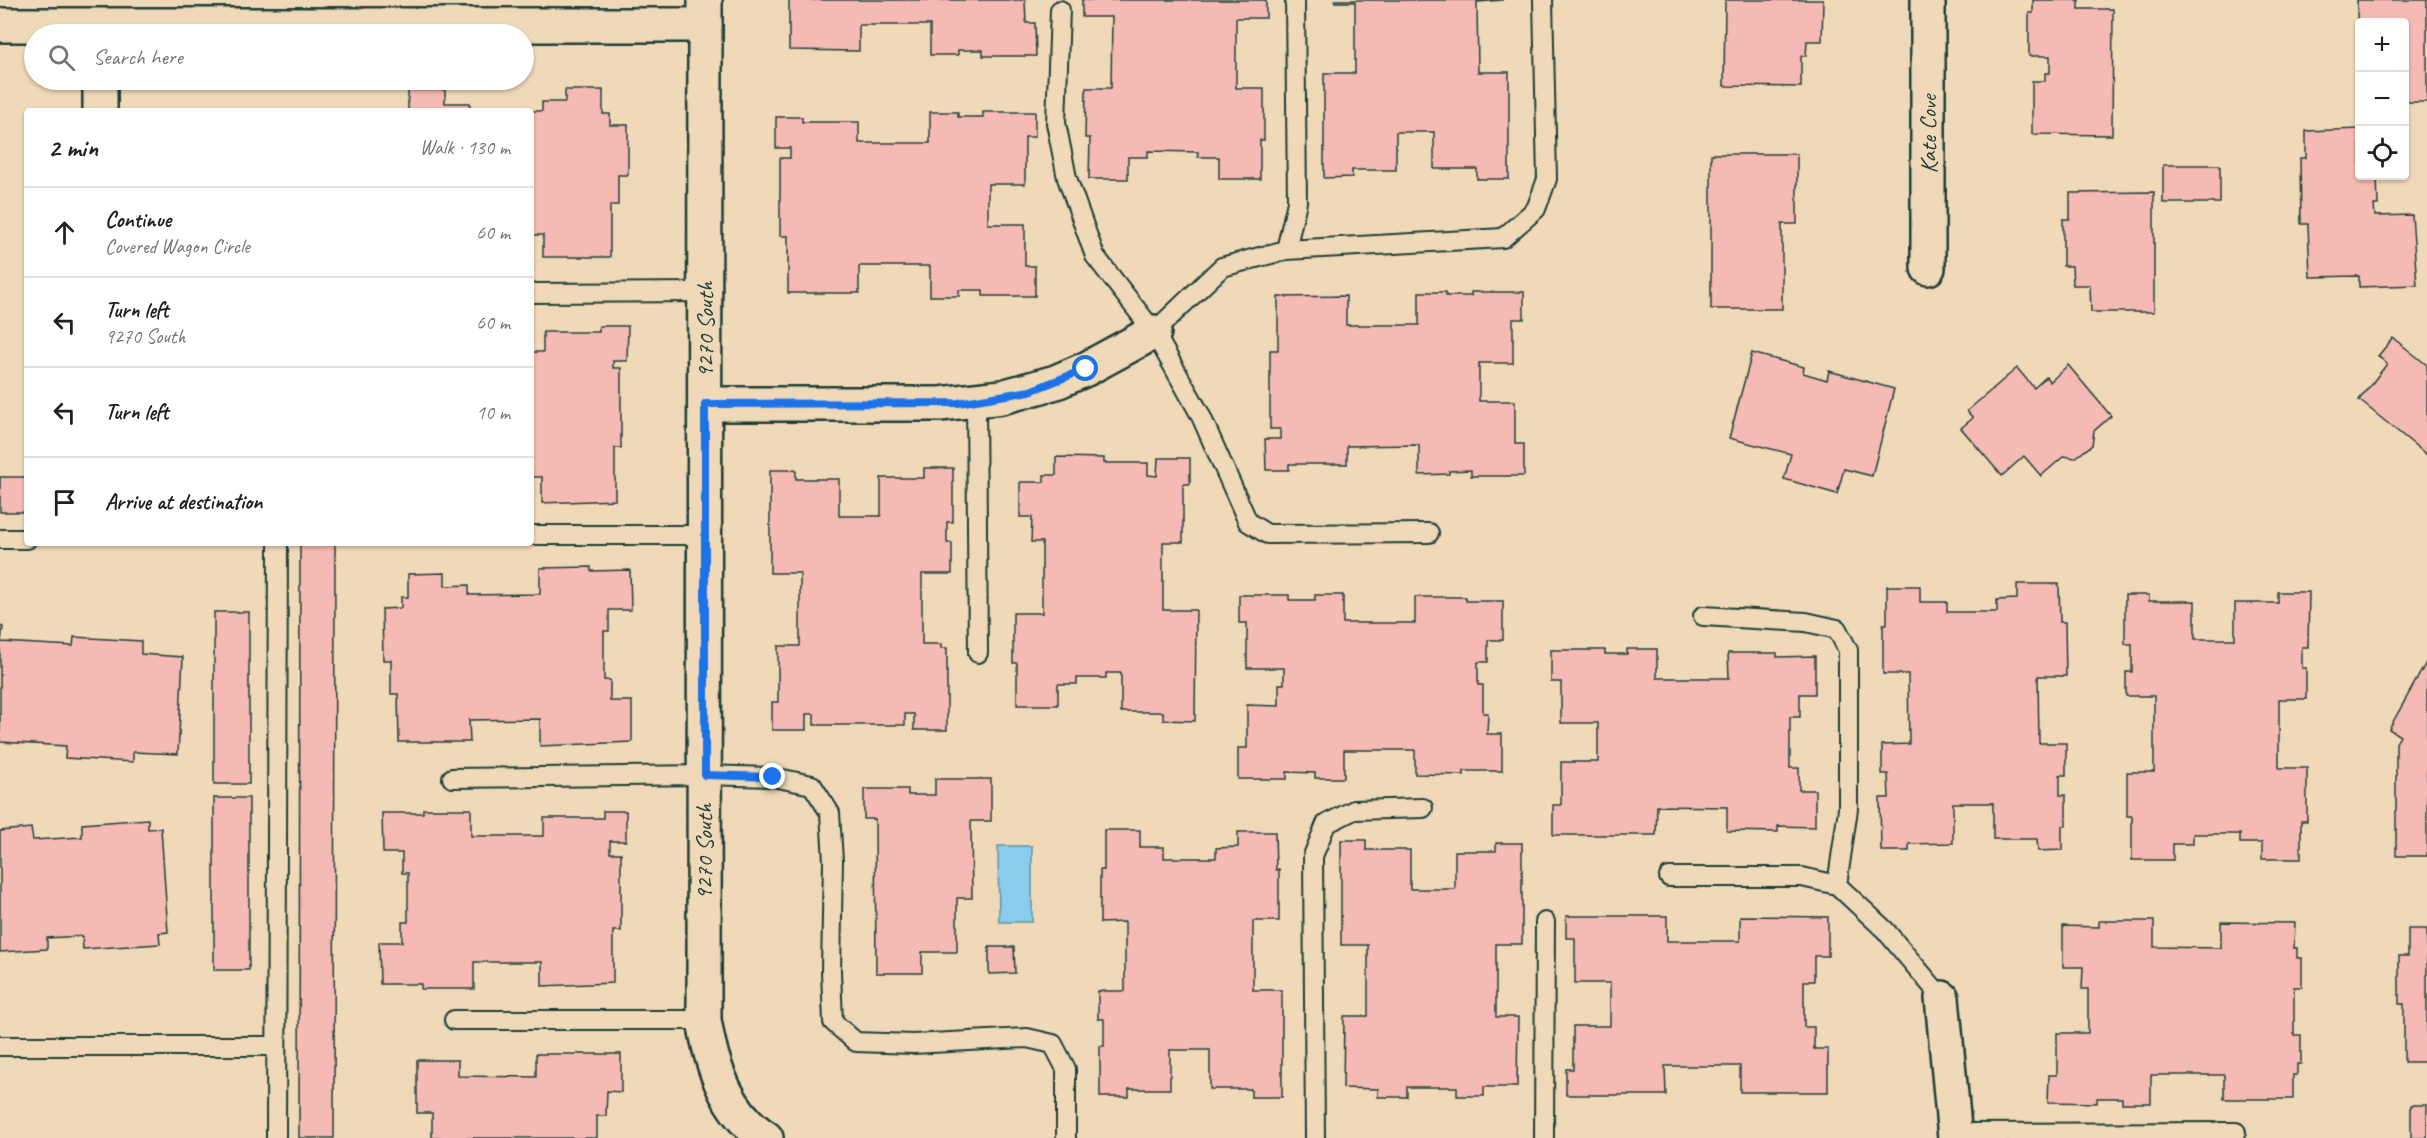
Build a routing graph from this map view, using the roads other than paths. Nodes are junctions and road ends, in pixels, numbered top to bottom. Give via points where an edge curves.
1 (1295, 0) edge
2 (1543, 0) edge
3 (1928, 0) edge
4 (1060, 10) dead end
5 (705, 13) edge
6 (314, 24) edge
7 (0, 25) edge
8 (24, 26) edge
9 (100, 90) edge
10 (100, 108) edge
11 (1286, 250) junction
12 (1928, 268) dead end
13 (705, 292) junction
14 (534, 293) edge
15 (1154, 332) junction
16 (976, 400) junction
17 (705, 404) junction
18 (1429, 533) dead end
19 (534, 535) edge
20 (705, 535) junction
21 (0, 539) edge
22 (24, 539) edge
23 (278, 546) edge
24 (1702, 616) dead end
25 (978, 653) dead end
26 (705, 775) junction
27 (452, 778) dead end
28 (1423, 808) dead end
29 (1669, 877) dead end
30 (1837, 885) junction
31 (1545, 922) dead end
32 (1942, 998) joint
33 (454, 1020) dead end
34 (704, 1020) junction
35 (0, 1046) edge
36 (276, 1046) junction
37 (757, 1132) edge
38 (2236, 1132) dead end
39 (1955, 1136) edge
40 (276, 1138) edge
41 (1066, 1138) edge
42 (1315, 1138) edge
43 (1544, 1138) edge

1 - 11 lane via 1297,202
2 - 11 lane via 1547,179 1536,209 1503,237
3 - 12 street, Kate Cove
4 - 15 lane via 1056,123 1067,178 1095,256
5 - 6 street
5 - 13 street, 9270 South
7 - 8 street
9 - 10 street
11 - 15 lane via 1222,267
13 - 14 lane
13 - 17 street, 9270 South
15 - 16 street via 1056,382 1030,391
15 - 18 lane via 1200,414 1248,522 1267,534
16 - 17 street via 940,404
16 - 25 lane
17 - 20 street, 9270 South
19 - 20 lane
20 - 26 street, 9270 South
21 - 22 lane
23 - 36 lane
24 - 30 lane via 1806,622 1837,629 1848,650 1848,809
26 - 27 lane
26 - 34 street, 9270 South
26 - 41 lane via 773,777 812,785 830,813 833,1022 856,1042 913,1044 1026,1038 1053,1044 1066,1068
28 - 42 lane via 1354,810 1326,824 1313,856
29 - 30 lane via 1802,877
30 - 32 lane via 1882,926
31 - 43 lane
32 - 39 street
33 - 34 lane
34 - 37 street, 9270 South via 708,1047 727,1096
35 - 36 lane
36 - 40 lane
38 - 39 lane

